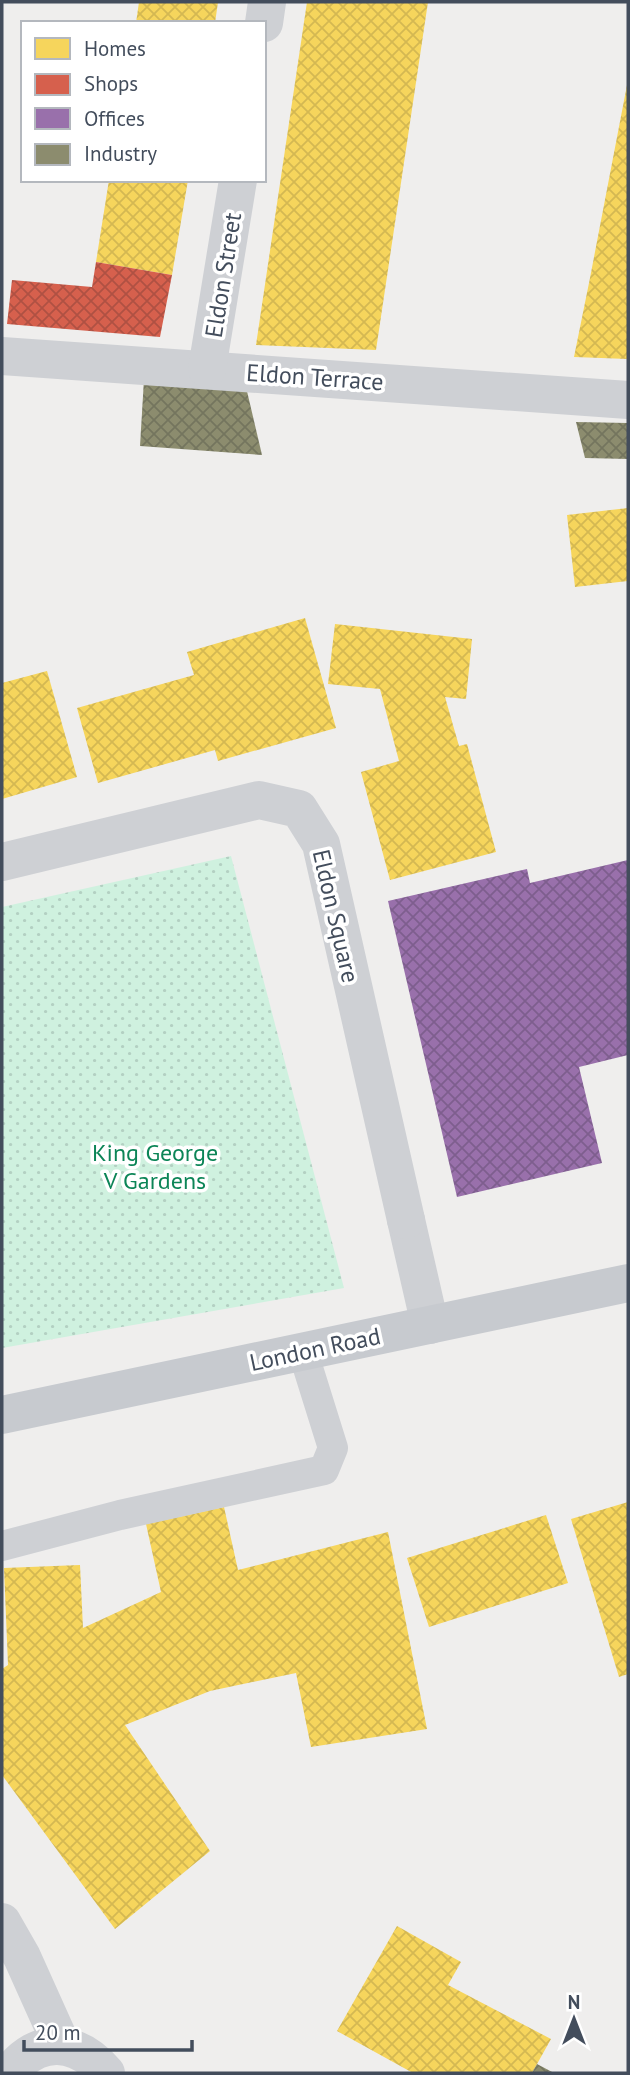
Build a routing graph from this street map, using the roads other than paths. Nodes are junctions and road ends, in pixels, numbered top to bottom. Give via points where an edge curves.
1 (267, 2) edge
2 (264, 21) edge
3 (238, 182) edge
4 (2, 356) edge
5 (207, 369) junction
6 (628, 400) edge
7 (2, 862) edge
8 (628, 1283) edge
9 (430, 1325) junction
10 (303, 1352) junction
11 (2, 1415) edge
12 (2, 1546) edge
13 (2, 1922) edge
14 (62, 2046) junction
15 (10, 2073) edge
16 (106, 2073) edge

1 - 2 street
3 - 5 street, Eldon Street
4 - 5 street, Eldon Terrace
5 - 6 street, Eldon Terrace
7 - 9 street, Eldon Square via 259,800 299,809 321,844
8 - 9 main road, London Road
9 - 10 main road, London Road
10 - 11 main road, London Road
10 - 12 lane via 332,1448 324,1470
13 - 14 street
14 - 15 street via 46,2046 21,2058
14 - 16 street via 81,2050

